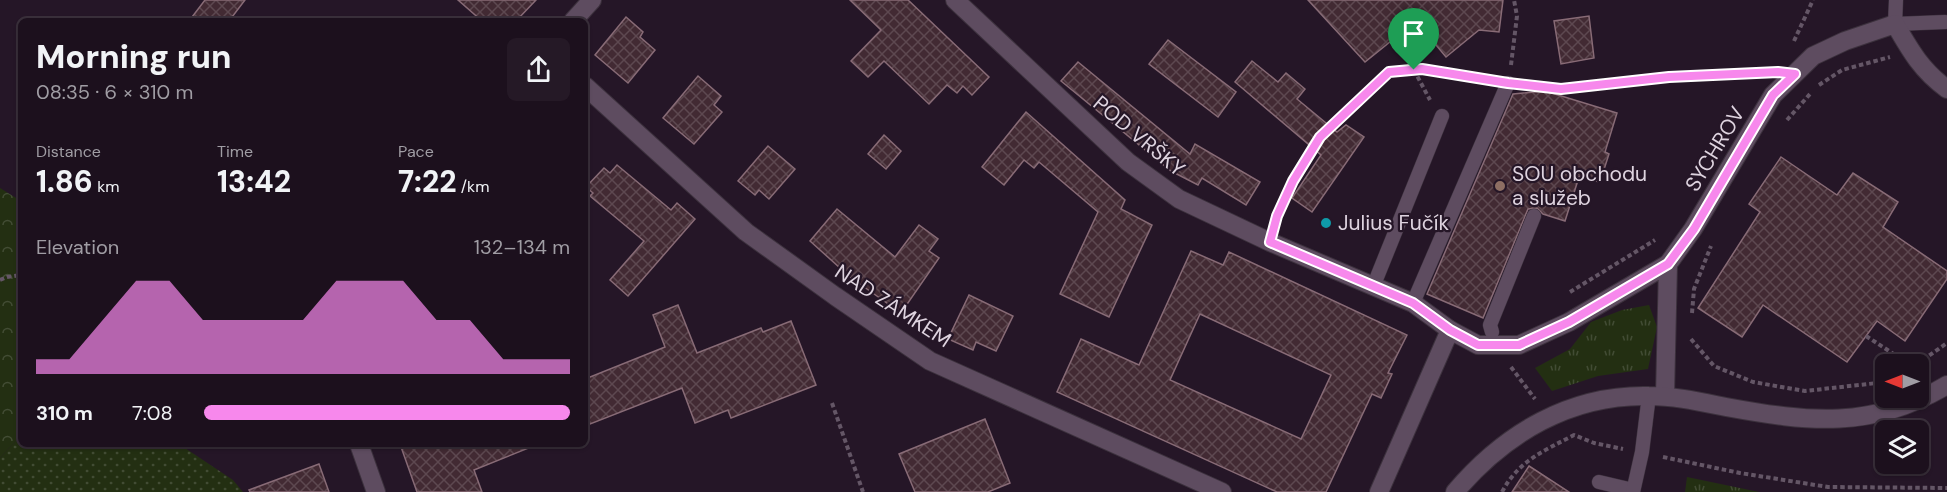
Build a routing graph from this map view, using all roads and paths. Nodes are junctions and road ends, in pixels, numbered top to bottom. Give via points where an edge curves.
1 (592, 0) edge
2 (955, 0) edge
3 (1514, 0) edge
4 (1813, 0) edge
5 (1896, 0) edge
6 (576, 18) edge
7 (1945, 22) dead end
8 (1895, 24) junction
9 (1793, 41) dead end
10 (1911, 52) junction
11 (1511, 69) dead end
12 (1414, 70) junction
13 (1795, 74) junction
14 (1508, 83) junction
15 (588, 89) edge
16 (1947, 89) edge
17 (1432, 103) dead end
18 (1442, 116) dead end
19 (1787, 121) dead end
20 (1534, 216) dead end
21 (1661, 236) dead end
22 (1714, 239) dead end
23 (1270, 242) junction
24 (1668, 264) junction
25 (18, 276) edge
26 (0, 280) edge
27 (1373, 287) junction
28 (1567, 294) dead end
29 (1413, 303) junction
30 (1692, 320) dead end
31 (1450, 330) junction
32 (1691, 330) dead end
33 (1866, 336) dead end
34 (1493, 339) junction
35 (1947, 343) edge
36 (1894, 354) edge
37 (1929, 356) edge
38 (1510, 366) dead end
39 (1875, 383) edge
40 (1947, 385) edge
41 (1657, 396) junction
42 (1536, 400) dead end
43 (832, 403) dead end
44 (360, 447) edge
45 (1642, 452) junction
46 (1599, 482) dead end
47 (1947, 488) edge
48 (1633, 491) edge
49 (376, 492) edge
50 (863, 492) edge
51 (1222, 492) edge
52 (1379, 492) edge
53 (1455, 492) edge
54 (1502, 492) edge

1 - 6 street
2 - 23 street, POD VRŠKY via 1128,162 1179,199
3 - 11 path via 1517,16
4 - 9 path
5 - 8 lane
7 - 8 lane
8 - 10 street
8 - 13 street, SYCHROV via 1813,56
10 - 16 street
10 - 19 path via 1842,70 1817,86
12 - 14 path
12 - 17 path
12 - 23 path via 1389,72 1320,137 1293,181
13 - 14 path via 1669,77 1561,89
13 - 24 street, SYCHROV via 1773,95 1694,229
14 - 29 lane
15 - 51 street, NAD ZÁMKEM via 746,232 930,361
18 - 27 lane
20 - 34 lane via 1490,325
21 - 28 path
22 - 30 path via 1694,289
23 - 27 street, POD VRŠKY
24 - 34 street, SYCHROV via 1559,327 1519,345
24 - 41 street
25 - 26 path
27 - 29 street, POD VRŠKY
29 - 31 street, POD VRŠKY
31 - 34 street, POD VRŠKY via 1478,345
31 - 52 street
32 - 39 path via 1691,340 1714,366 1753,382 1805,391
33 - 36 path
35 - 37 path
38 - 42 path
40 - 41 street via 1896,409 1826,420 1785,418
41 - 45 lane
41 - 53 street via 1609,398 1567,408 1498,450
43 - 50 path
44 - 49 street
45 - 47 path via 1828,487
45 - 48 lane
45 - 54 path via 1574,435 1520,466
46 - 48 lane

